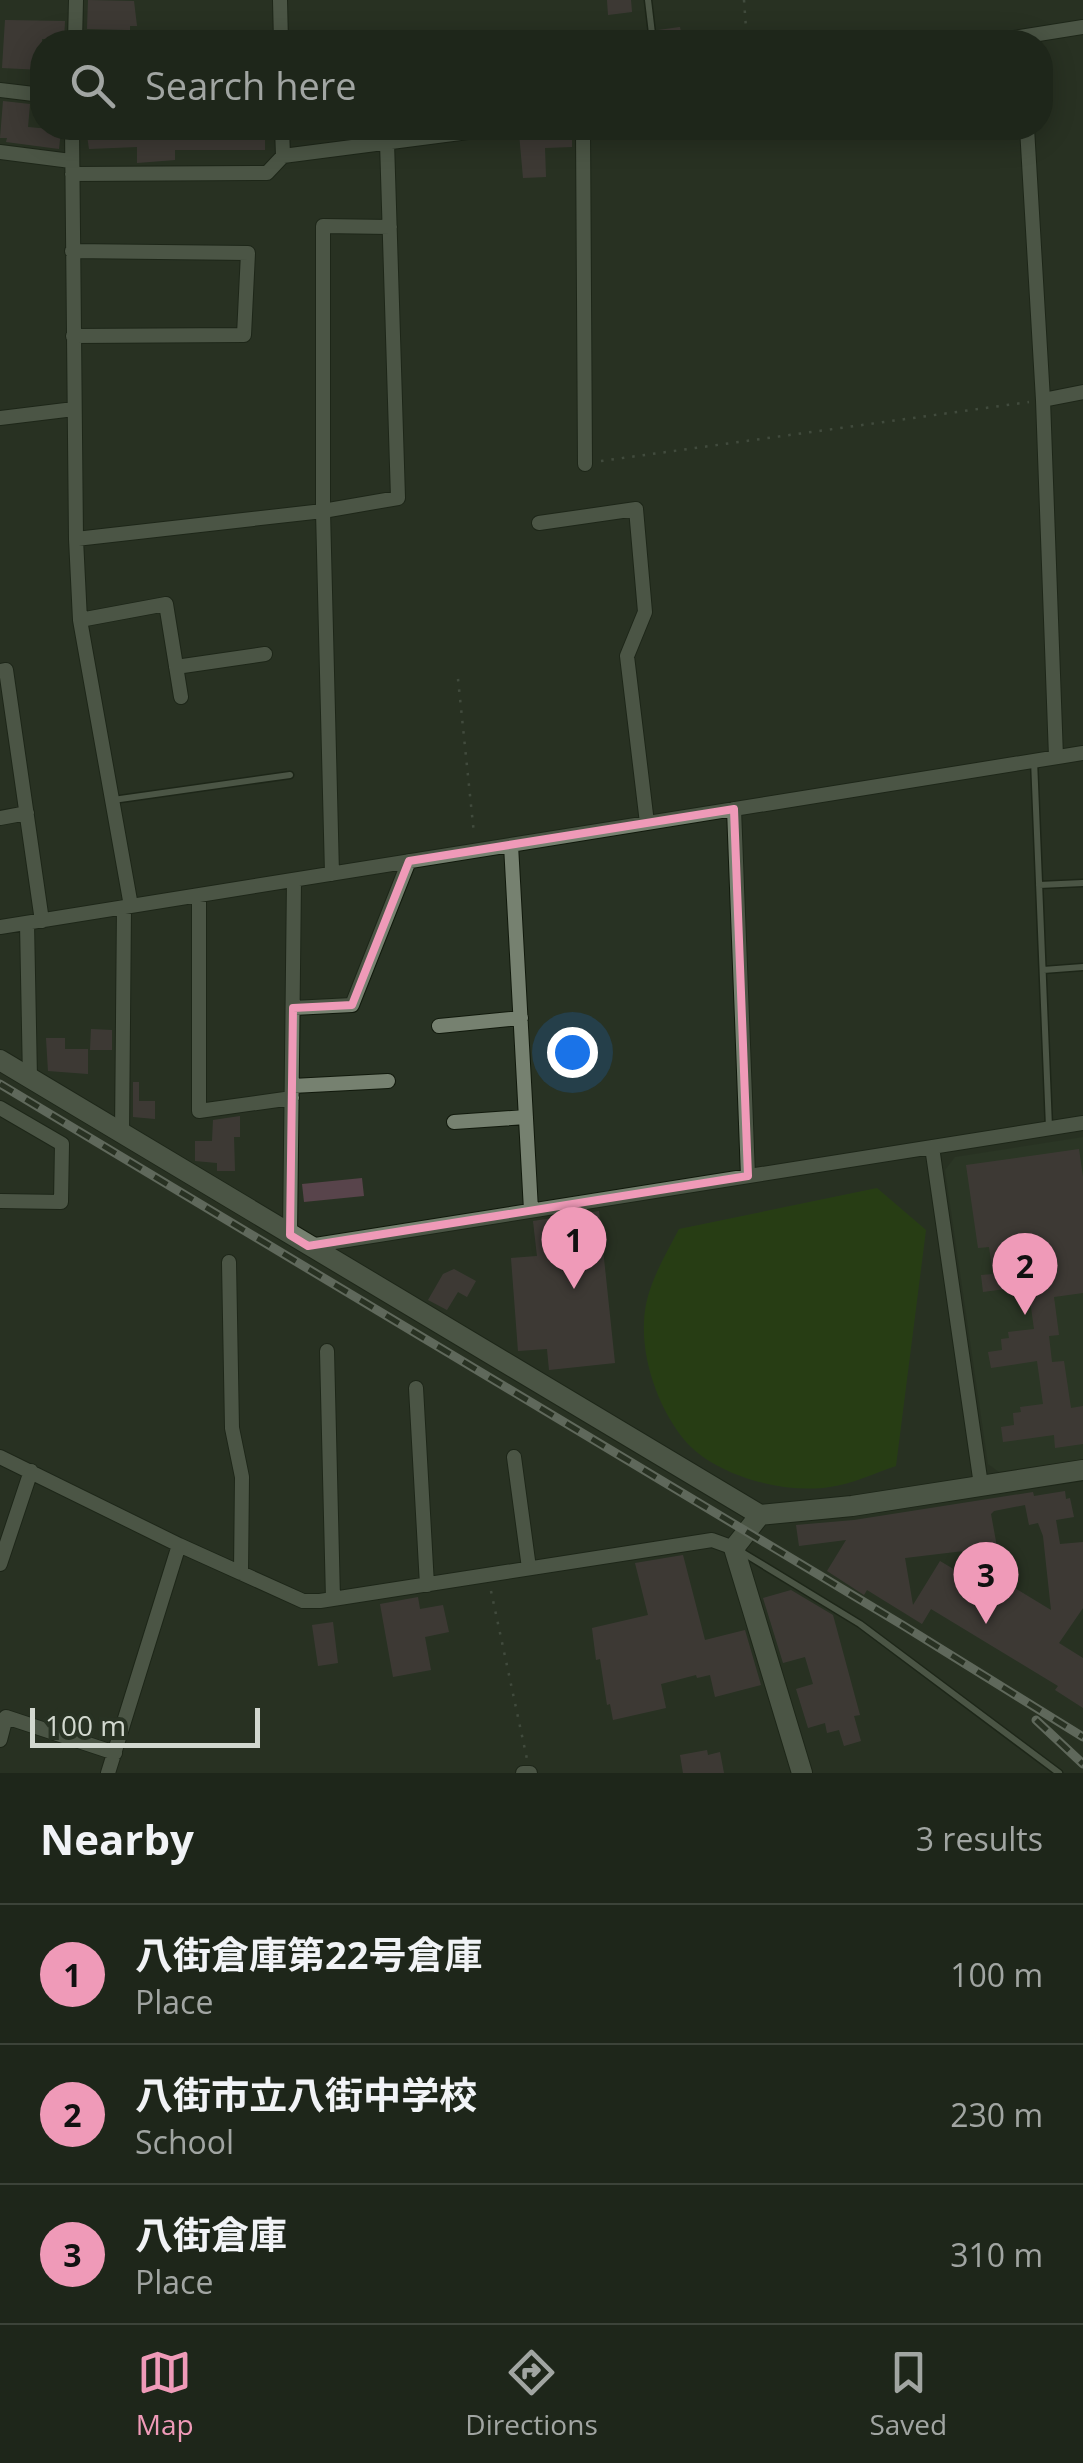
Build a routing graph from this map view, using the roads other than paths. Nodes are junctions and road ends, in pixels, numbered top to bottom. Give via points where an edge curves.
1 (76, 0) edge
2 (278, 0) edge
3 (648, 0) edge
4 (1083, 28) edge
5 (75, 30) edge
6 (280, 30) edge
7 (651, 30) edge
8 (1053, 34) edge
9 (0, 90) edge
10 (30, 94) edge
11 (72, 140) edge
12 (282, 140) edge
13 (404, 140) edge
14 (582, 140) edge
15 (1028, 140) edge
16 (388, 142) junction
17 (0, 152) edge
18 (283, 156) junction
19 (71, 167) junction
20 (390, 226) junction
21 (72, 251) junction
22 (74, 336) junction
23 (1083, 392) edge
24 (1044, 400) junction
25 (74, 409) junction
26 (0, 418) edge
27 (585, 464) road end
28 (324, 511) junction
29 (539, 523) dead end
30 (76, 539) junction
31 (80, 620) junction
32 (265, 654) dead end
33 (176, 668) junction
34 (0, 671) edge
35 (182, 698) dead end
36 (8, 738) edge
37 (1083, 753) edge
38 (1056, 757) junction
39 (1034, 760) junction
40 (290, 775) dead end
41 (112, 800) junction
42 (734, 809) junction
43 (26, 813) junction
44 (0, 818) edge
45 (647, 823) junction
46 (511, 845) junction
47 (409, 862) junction
48 (332, 874) junction
49 (294, 880) junction
50 (1083, 882) edge
51 (1039, 885) junction
52 (198, 895) junction
53 (128, 907) junction
54 (35, 922) junction
55 (0, 927) edge
56 (1083, 966) edge
57 (1042, 970) junction
58 (293, 1008) junction
59 (521, 1018) junction
60 (439, 1026) dead end
61 (0, 1060) edge
62 (30, 1079) junction
63 (388, 1081) dead end
64 (292, 1092) junction
65 (0, 1108) edge
66 (526, 1117) junction
67 (454, 1122) dead end
68 (1083, 1123) edge
69 (1049, 1128) junction
70 (122, 1135) junction
71 (932, 1147) junction
72 (748, 1176) junction
73 (0, 1201) edge
74 (532, 1210) junction
75 (299, 1240) junction
76 (228, 1262) dead end
77 (326, 1352) dead end
78 (416, 1388) dead end
79 (514, 1456) dead end
80 (0, 1457) edge
81 (31, 1470) junction
82 (1083, 1470) edge
83 (981, 1485) junction
84 (760, 1515) junction
85 (179, 1546) junction
86 (734, 1548) junction
87 (0, 1564) edge
88 (529, 1568) junction
89 (241, 1573) junction
90 (427, 1584) junction
91 (333, 1600) junction
92 (0, 1740) edge
93 (114, 1753) junction
94 (108, 1773) edge
95 (802, 1773) edge
96 (1059, 1773) edge

1 - 5 street
2 - 6 street
3 - 7 lane
4 - 8 street
9 - 10 street
11 - 19 street
12 - 18 street
13 - 16 street
14 - 27 street
15 - 24 street
16 - 18 street
16 - 20 street
17 - 19 street
18 - 19 street via 266,172
19 - 21 street
20 - 28 street via 398,498
20 - 28 street via 323,226
21 - 22 street
21 - 22 street via 248,253 244,336
22 - 25 street
23 - 24 street
24 - 38 street
25 - 26 street
25 - 30 street
28 - 30 street
28 - 48 street
29 - 45 street via 636,509 645,612 627,656
30 - 31 street
31 - 33 street via 166,604
31 - 41 street
32 - 33 street
33 - 35 street
34 - 36 street via 6,670
36 - 43 street
37 - 38 street
38 - 39 street
39 - 42 street
39 - 51 lane
40 - 41 lane
41 - 53 street
42 - 45 street
42 - 72 street
43 - 44 street
43 - 54 street
45 - 46 street
46 - 47 street
46 - 59 street
47 - 48 street
47 - 58 street via 352,1005
48 - 49 street
49 - 52 street
49 - 58 street
50 - 51 lane
51 - 57 lane
52 - 53 street
52 - 64 street via 199,1112
53 - 54 street
53 - 70 street
54 - 55 street
54 - 62 street
56 - 57 lane
57 - 69 lane
58 - 64 street
59 - 60 street
59 - 66 street
61 - 62 street
62 - 70 street
63 - 64 street
64 - 75 street
65 - 73 street via 62,1144 61,1202
66 - 67 street
66 - 74 street
68 - 69 street
69 - 71 street
70 - 75 street
71 - 72 street
71 - 83 street
72 - 74 street
74 - 75 street
75 - 84 street
76 - 89 street via 232,1428 242,1477
77 - 91 street
78 - 90 street
79 - 88 street
80 - 81 street
81 - 85 street
81 - 87 street
82 - 83 street
83 - 84 street
84 - 86 street
85 - 89 street
85 - 93 street
86 - 88 street via 712,1540
86 - 95 street
86 - 96 lane via 860,1624
88 - 90 street
89 - 91 street via 302,1602
90 - 91 street
92 - 93 street via 6,1716
93 - 94 street

